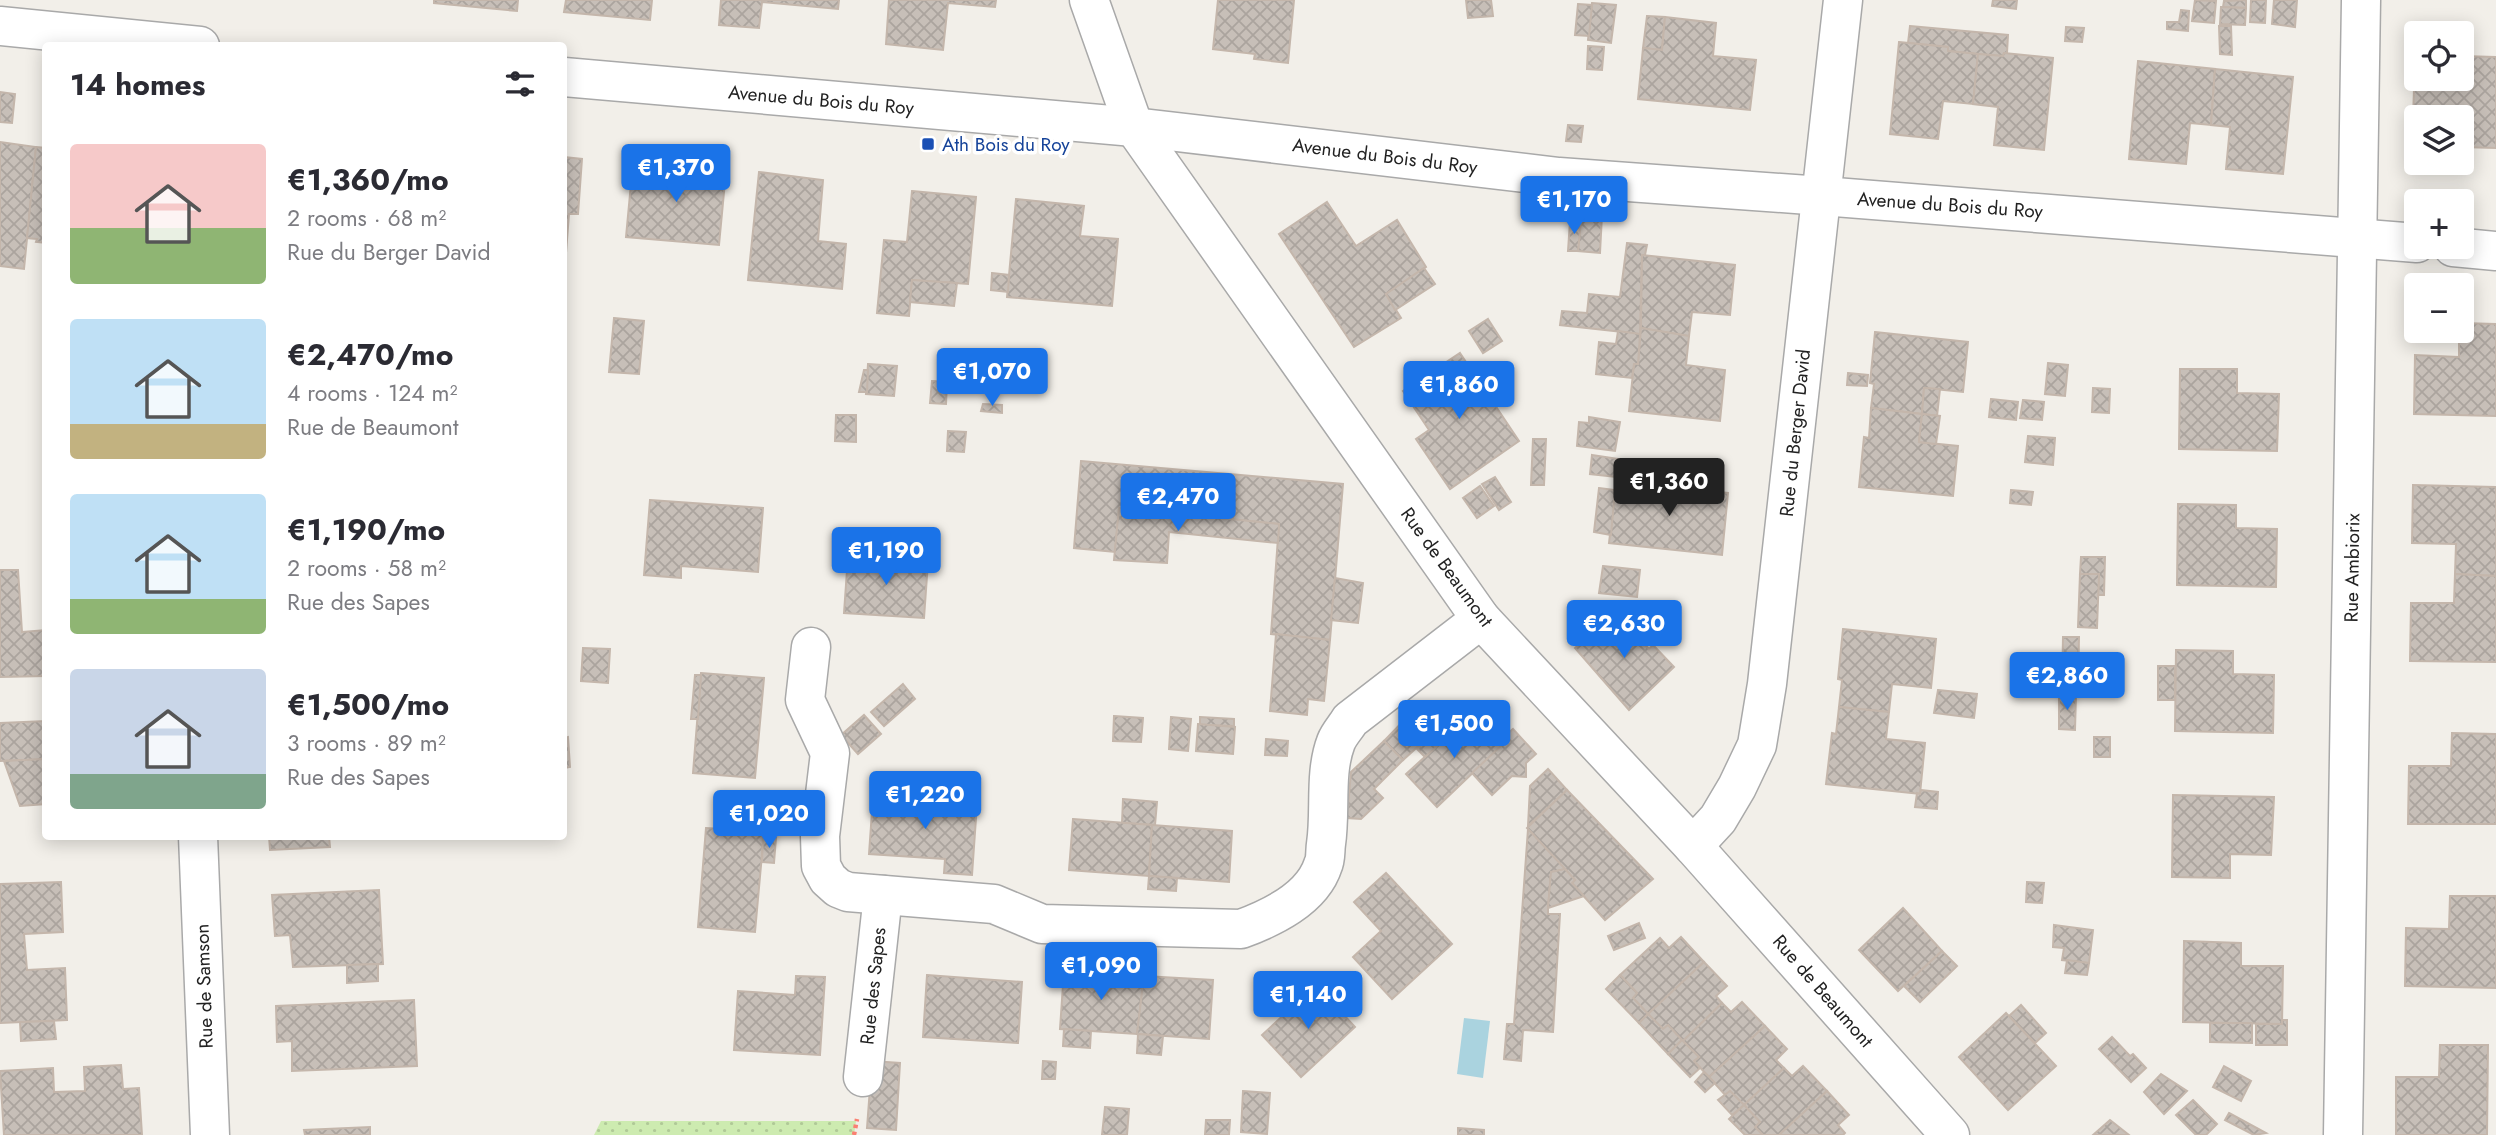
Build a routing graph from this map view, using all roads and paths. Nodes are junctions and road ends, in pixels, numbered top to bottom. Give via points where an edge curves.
1 (1089, 0) edge
2 (1843, 0) edge
3 (2361, 0) edge
4 (0, 26) edge
5 (157, 42) edge
6 (567, 77) edge
7 (1134, 127) junction
8 (1822, 196) junction
9 (2358, 237) junction
10 (2404, 242) edge
11 (2474, 249) edge
12 (2496, 251) edge
13 (1481, 619) junction
14 (811, 647) dead end
15 (198, 840) edge
16 (1693, 846) junction
17 (883, 895) junction
18 (863, 1077) dead end
19 (210, 1135) edge
20 (1950, 1135) edge
21 (2343, 1135) edge

1 - 7 street, Rue de Beaumont
2 - 8 street, Rue du Berger David
3 - 9 street, Rue Ambiorix
4 - 5 street
6 - 7 street, Avenue du Bois du Roy
7 - 8 street, Avenue du Bois du Roy via 1559,177
7 - 13 street, Rue de Beaumont
8 - 9 street, Avenue du Bois du Roy
8 - 16 street, Rue du Berger David via 1757,745 1718,819
9 - 10 street, Avenue du Bois du Roy
9 - 21 street, Rue Ambiorix
11 - 12 street
13 - 16 street, Rue de Beaumont
13 - 17 street via 1350,720 1332,757 1324,865 1310,887 1268,919 1241,929 1042,924 994,904
14 - 17 street via 805,700 830,752 821,866 838,888
15 - 19 street, Rue de Samson
16 - 20 street, Rue de Beaumont
17 - 18 street, Rue des Sapes

